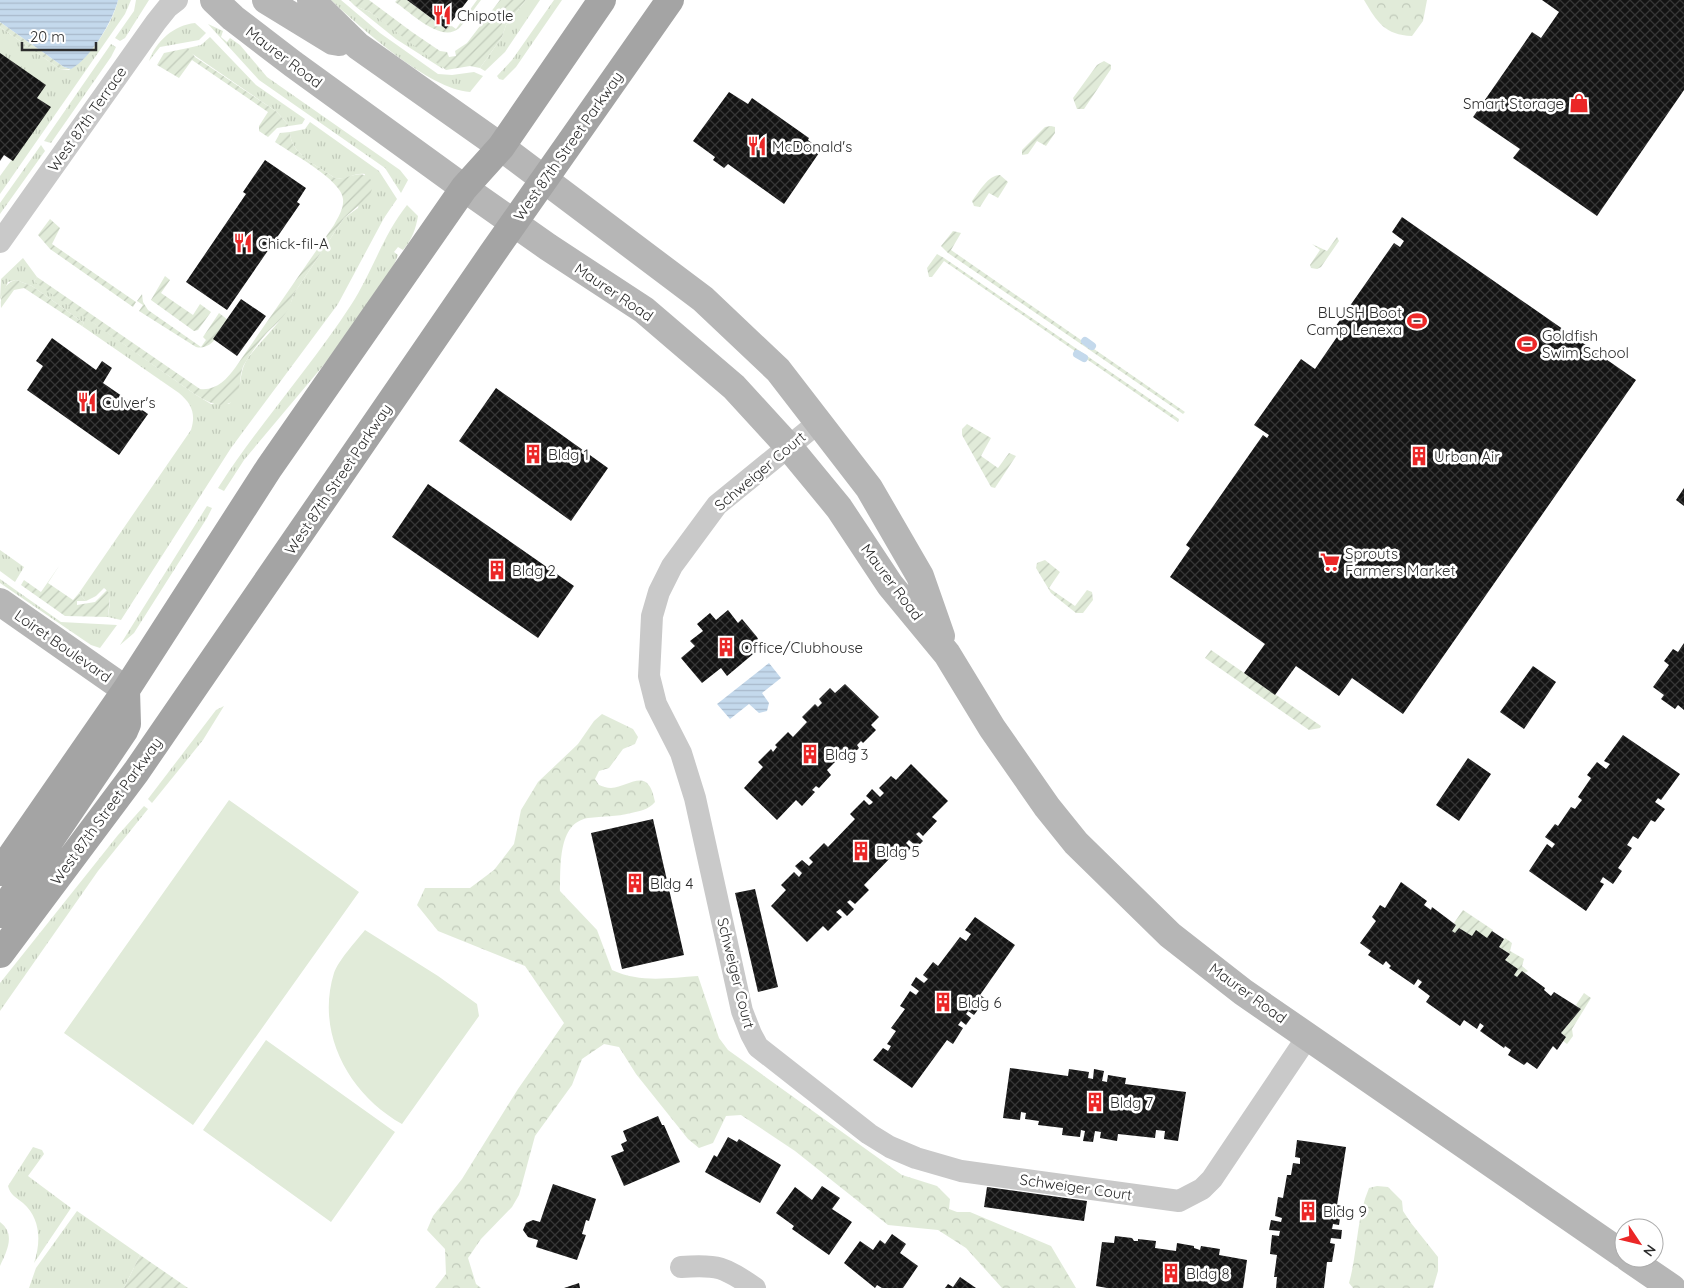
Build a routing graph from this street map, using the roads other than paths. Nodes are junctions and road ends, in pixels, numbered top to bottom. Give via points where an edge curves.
1 (177, 0) edge
2 (214, 0) edge
3 (266, 0) edge
4 (310, 0) edge
5 (602, 0) edge
6 (670, 0) edge
7 (358, 46) junction
8 (501, 147) junction
9 (545, 180) junction
10 (464, 188) junction
11 (515, 223) junction
12 (0, 242) edge
13 (819, 422) junction
14 (788, 446) junction
15 (0, 602) edge
16 (947, 654) junction
17 (126, 690) junction
18 (0, 872) edge
19 (0, 914) edge
20 (0, 954) edge
21 (1308, 1036) junction
22 (1614, 1248) edge
23 (681, 1267) dead end
24 (1643, 1268) edge
25 (755, 1288) edge
26 (1672, 1288) edge

1 - 12 street, West 87th Terrace via 156,22
2 - 10 street, Maurer Road via 293,64
3 - 7 street, Maurer Road via 333,40
4 - 7 street, Maurer Road
5 - 8 main road
6 - 9 main road, West 87th Street Parkway
7 - 8 street, Maurer Road
8 - 9 street, Maurer Road
8 - 10 main road
9 - 11 main road, West 87th Street Parkway
9 - 13 street, Maurer Road via 702,299 778,370
10 - 11 street, Maurer Road
10 - 17 main road via 269,468
11 - 14 street, Maurer Road via 644,310 734,387
11 - 20 main road, West 87th Street Parkway via 148,756
13 - 14 street, Schweiger Court
13 - 16 street, Maurer Road via 868,488 920,576
14 - 16 street, Maurer Road via 839,508 890,585
14 - 21 street, Schweiger Court via 731,492 707,517 672,566 652,616 649,676 656,704 681,753 695,798 742,1011 758,1047 869,1134 916,1158 961,1171 1179,1201 1202,1189 1212,1179
15 - 17 street, Loiret Boulevard
16 - 21 street, Maurer Road via 992,728 1076,843 1170,935 1243,992
17 - 18 main road
17 - 19 main road via 127,724 124,732
21 - 22 street, Maurer Road
23 - 25 street via 717,1266
24 - 26 street

